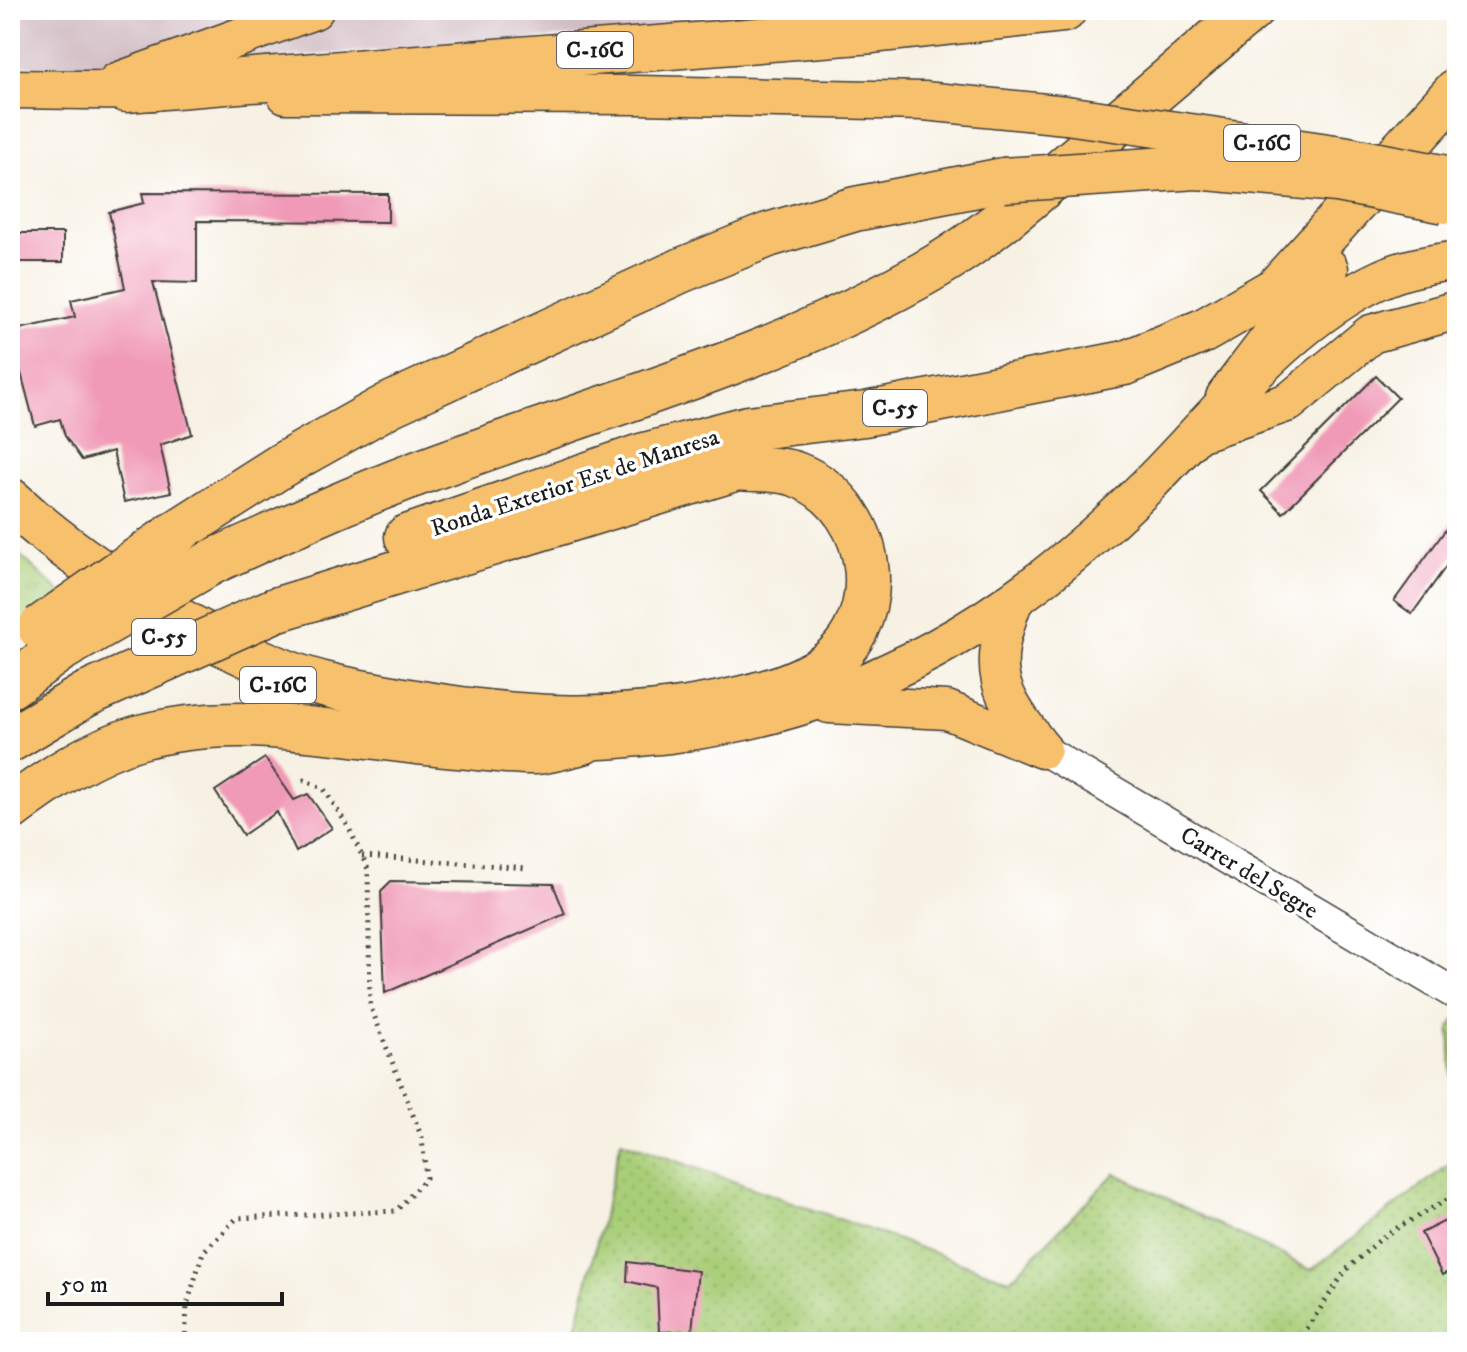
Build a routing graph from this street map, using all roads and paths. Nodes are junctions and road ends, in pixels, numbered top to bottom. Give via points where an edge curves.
1 (314, 10) edge
2 (1064, 10) edge
3 (1251, 10) edge
4 (10, 89) edge
5 (110, 90) junction
6 (1457, 92) edge
7 (1453, 194) edge
8 (1457, 260) edge
9 (1457, 310) edge
10 (1228, 398) junction
11 (1198, 433) junction
12 (10, 500) edge
13 (10, 528) edge
14 (263, 601) junction
15 (1013, 602) junction
16 (54, 662) edge
17 (10, 686) edge
18 (809, 703) junction
19 (10, 727) edge
20 (10, 740) edge
21 (583, 742) junction
22 (1042, 749) junction
23 (298, 777) dead end
24 (10, 809) edge
25 (362, 856) junction
26 (528, 868) dead end
27 (1455, 997) edge
28 (1457, 1194) edge
29 (185, 1342) edge
30 (1298, 1342) edge

1 - 5 main road
2 - 5 highway, C-16C via 888,30
3 - 16 highway, Ronda Exterior Est de Manresa / C-55, bridge via 1005,219 939,265 866,305 688,382 396,482 214,561
4 - 5 main road, C-16C
5 - 7 main road, C-16C, bridge via 924,101 1066,115 1342,155
6 - 10 highway
6 - 14 highway, Ronda Exterior Est de Manresa / C-55 via 1276,289 1203,331 1125,363 865,414 748,428 641,456
7 - 16 highway, bridge via 1196,167 1003,180 855,209 768,235 389,405 282,465 180,530
8 - 10 main road, C-16C via 1382,278 1331,308
9 - 11 main road via 1371,334 1289,402
10 - 11 main road, C-16C
11 - 15 main road, C-16C via 1104,528
12 - 14 highway via 140,596 288,673 449,708 550,720 690,709 749,697 815,673 853,639 863,616 867,569 855,527 819,486 797,474 738,468
13 - 21 main road, C-16C via 133,617 253,676 386,716 446,728
14 - 16 highway, Ronda Exterior Est de Manresa / C-55
15 - 18 main road, C-16C via 950,643
15 - 22 main road via 1001,634 1001,690
16 - 17 highway, Ronda Exterior Est de Manresa / C-55
16 - 19 highway, Ronda Exterior Est de Manresa / C-55
16 - 20 highway
18 - 21 main road, C-16C via 724,727
18 - 22 main road via 947,710
21 - 24 highway via 535,752 295,728 186,729 106,750
22 - 27 street, Carrer del Segre
23 - 25 path via 324,789
25 - 26 path
25 - 29 path via 368,869 370,1005 422,1138 426,1178 396,1211 237,1218 203,1252 187,1305
28 - 30 path via 1385,1235 1346,1270

